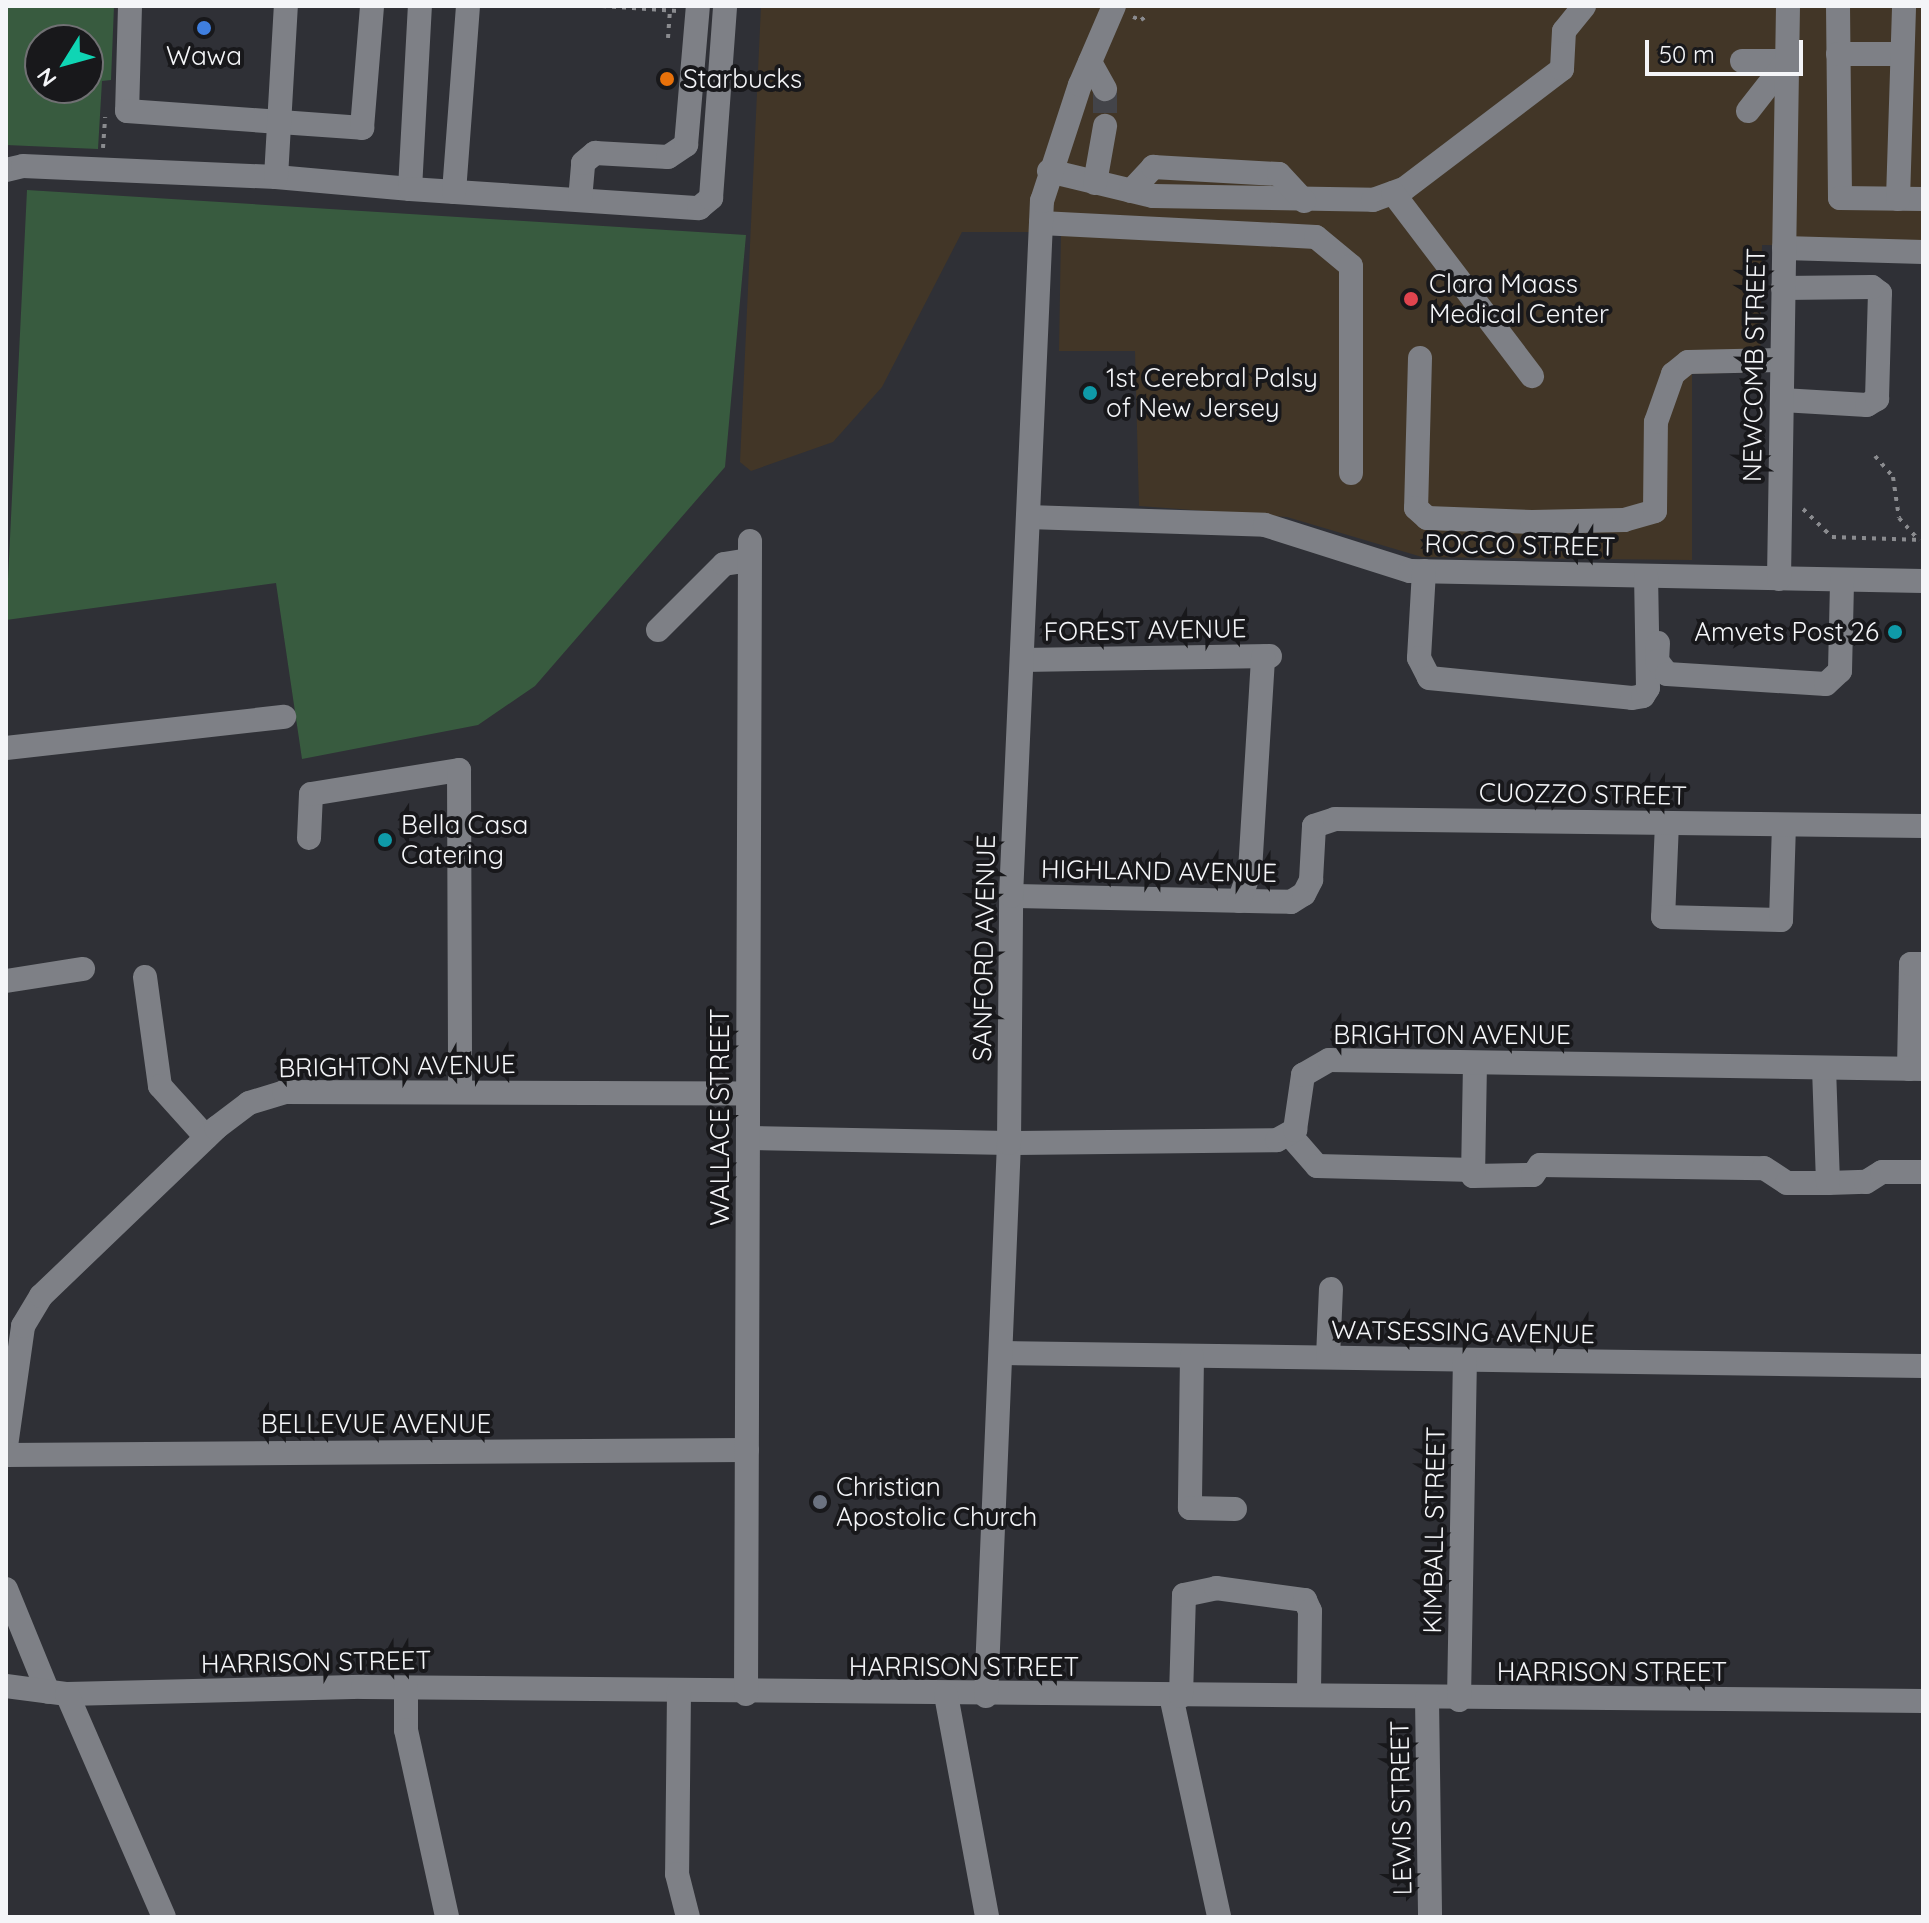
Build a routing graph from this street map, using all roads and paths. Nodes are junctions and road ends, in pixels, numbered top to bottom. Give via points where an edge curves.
1 (130, 6) edge
2 (286, 6) edge
3 (372, 6) edge
4 (420, 6) edge
5 (468, 6) edge
6 (602, 6) edge
7 (725, 6) edge
8 (1584, 6) edge
9 (1788, 6) edge
10 (1838, 6) edge
11 (1904, 6) edge
12 (693, 9) edge
13 (1120, 10) edge
14 (670, 11) junction
15 (1148, 15) dead end
16 (668, 38) dead end
17 (1838, 54) junction
18 (1902, 54) junction
19 (1742, 61) dead end
20 (1787, 61) junction
21 (1090, 62) junction
22 (1105, 89) tunnel mouth
23 (1748, 111) dead end
24 (278, 122) junction
25 (1105, 126) tunnel mouth
26 (6, 170) edge
27 (1049, 171) junction
28 (276, 177) junction
29 (1095, 183) junction
30 (410, 189) junction
31 (454, 192) junction
32 (1393, 193) junction
33 (1898, 199) junction
34 (1923, 199) edge
35 (580, 200) junction
36 (1042, 212) junction
37 (1784, 248) junction
38 (1923, 252) edge
39 (1783, 288) junction
40 (1420, 358) dead end
41 (1782, 360) junction
42 (1524, 366) dead end
43 (1782, 400) junction
44 (1875, 456) dead end
45 (1351, 473) dead end
46 (1799, 504) dead end
47 (1028, 517) junction
48 (1921, 540) edge
49 (1424, 571) junction
50 (1654, 576) junction
51 (1779, 579) junction
52 (1842, 580) junction
53 (1923, 581) edge
54 (658, 630) dead end
55 (1022, 660) junction
56 (284, 717) dead end
57 (6, 748) edge
58 (1667, 823) junction
59 (1784, 825) junction
60 (1923, 826) edge
61 (309, 838) dead end
62 (1304, 894) joint
63 (1011, 896) junction
64 (1239, 901) junction
65 (83, 969) dead end
66 (1917, 972) edge
67 (145, 977) dead end
68 (6, 981) edge
69 (1475, 1063) junction
70 (1824, 1068) junction
71 (1916, 1069) edge
72 (460, 1091) junction
73 (748, 1094) junction
74 (1290, 1135) junction
75 (206, 1137) junction
76 (748, 1138) junction
77 (1009, 1143) junction
78 (1474, 1170) junction
79 (1923, 1172) edge
80 (1828, 1183) junction
81 (1331, 1289) dead end
82 (1002, 1353) junction
83 (1192, 1356) junction
84 (1328, 1357) junction
85 (1465, 1360) junction
86 (1923, 1366) edge
87 (6, 1446) edge
88 (747, 1450) junction
89 (6, 1455) edge
90 (1235, 1509) dead end
91 (6, 1589) edge
92 (6, 1686) edge
93 (406, 1688) junction
94 (679, 1691) junction
95 (58, 1693) junction
96 (746, 1694) junction
97 (946, 1695) junction
98 (1309, 1695) junction
99 (986, 1696) junction
100 (1176, 1696) junction
101 (1427, 1698) junction
102 (1459, 1700) junction
103 (1923, 1701) edge
104 (164, 1917) edge
105 (447, 1917) edge
106 (688, 1917) edge
107 (987, 1917) edge
108 (1219, 1917) edge
109 (1430, 1917) edge

1 - 24 street via 127,111
2 - 24 street
3 - 24 street via 362,128
4 - 30 street
5 - 31 street
6 - 14 path
7 - 35 street via 711,198 699,208
8 - 32 street via 1564,31 1562,69
9 - 20 street, NEWCOMB STREET
10 - 17 street
11 - 18 street
12 - 14 path
12 - 35 street via 686,145 668,157 595,153 583,163
13 - 15 path via 1141,20
13 - 21 street, SANFORD AVENUE
14 - 16 path
17 - 18 street
17 - 33 street via 1840,198
18 - 33 street
19 - 20 street
20 - 23 street
20 - 37 street, NEWCOMB STREET
21 - 22 street
21 - 27 street, SANFORD AVENUE
24 - 28 street
25 - 29 street
26 - 28 street via 23,166
27 - 29 street
27 - 36 street, SANFORD AVENUE
28 - 30 street
29 - 32 street via 1131,191 1304,201 1373,200
30 - 31 street
31 - 35 street
32 - 42 street
33 - 34 street
36 - 45 street via 1316,237 1351,266
36 - 47 street, SANFORD AVENUE
37 - 38 street
37 - 39 street, NEWCOMB STREET
39 - 41 street, NEWCOMB STREET
39 - 43 street via 1872,287 1880,293 1877,399 1867,405
40 - 41 street via 1416,508 1427,518 1532,522 1624,520 1655,511 1656,422 1673,374 1688,362
41 - 43 street, NEWCOMB STREET
43 - 51 street, NEWCOMB STREET
44 - 48 path via 1893,477 1899,518
46 - 48 path via 1832,537
47 - 49 street, ROCCO STREET via 1265,525
47 - 55 street, SANFORD AVENUE
49 - 50 street, ROCCO STREET
49 - 50 street via 1419,658 1429,678 1632,698 1643,696 1648,688
50 - 51 street, ROCCO STREET
50 - 52 street via 1657,661 1667,674 1826,684 1840,671
51 - 52 street, ROCCO STREET
52 - 53 street, ROCCO STREET
54 - 73 street, WALLACE STREET via 724,564 750,550
55 - 63 street, SANFORD AVENUE
55 - 64 street, FOREST AVENUE via 1266,656 1250,871
56 - 57 street
58 - 59 street, CUOZZO STREET
58 - 59 street via 1663,917 1781,920
58 - 62 street, CUOZZO STREET via 1323,821 1314,826 1311,880
59 - 60 street, CUOZZO STREET
61 - 72 street via 311,794 459,770
62 - 64 street, HIGHLAND AVENUE via 1291,902
63 - 64 street, HIGHLAND AVENUE
63 - 77 street, SANFORD AVENUE
65 - 68 street
66 - 71 street
67 - 75 street via 160,1086
69 - 70 street, BRIGHTON AVENUE
69 - 74 street, BRIGHTON AVENUE via 1316,1064 1303,1075
69 - 78 street
70 - 71 street, BRIGHTON AVENUE
70 - 80 street
72 - 73 street, BRIGHTON AVENUE
72 - 75 street, BRIGHTON AVENUE via 284,1092 249,1103
73 - 76 street, WALLACE STREET
74 - 77 street via 1277,1140
74 - 78 street via 1317,1166
75 - 87 street, BRIGHTON AVENUE via 41,1296 23,1326
76 - 77 street
76 - 88 street, WALLACE STREET
77 - 82 street, SANFORD AVENUE
78 - 80 street via 1473,1176 1533,1175 1540,1165 1764,1168 1787,1183
79 - 80 street via 1882,1172 1866,1182
81 - 84 street
82 - 83 street, WATSESSING AVENUE
82 - 99 street, SANFORD AVENUE
83 - 84 street, WATSESSING AVENUE
83 - 90 street via 1190,1508
84 - 85 street, WATSESSING AVENUE
85 - 86 street, WATSESSING AVENUE
85 - 102 street, KIMBALL STREET
88 - 89 street, BELLEVUE AVENUE
88 - 96 street, WALLACE STREET
91 - 95 street
92 - 95 street, HARRISON STREET
93 - 94 street, HARRISON STREET
93 - 95 street, HARRISON STREET
93 - 105 street via 406,1730
94 - 96 street, HARRISON STREET
94 - 106 street via 677,1874
95 - 104 street
96 - 97 street, HARRISON STREET
97 - 99 street, HARRISON STREET
97 - 107 street
98 - 100 street, HARRISON STREET
98 - 100 street via 1310,1611 1305,1600 1216,1588 1184,1595
98 - 101 street, HARRISON STREET
99 - 100 street, HARRISON STREET
100 - 108 street
101 - 102 street, HARRISON STREET
101 - 109 street, LEWIS STREET
102 - 103 street, HARRISON STREET

